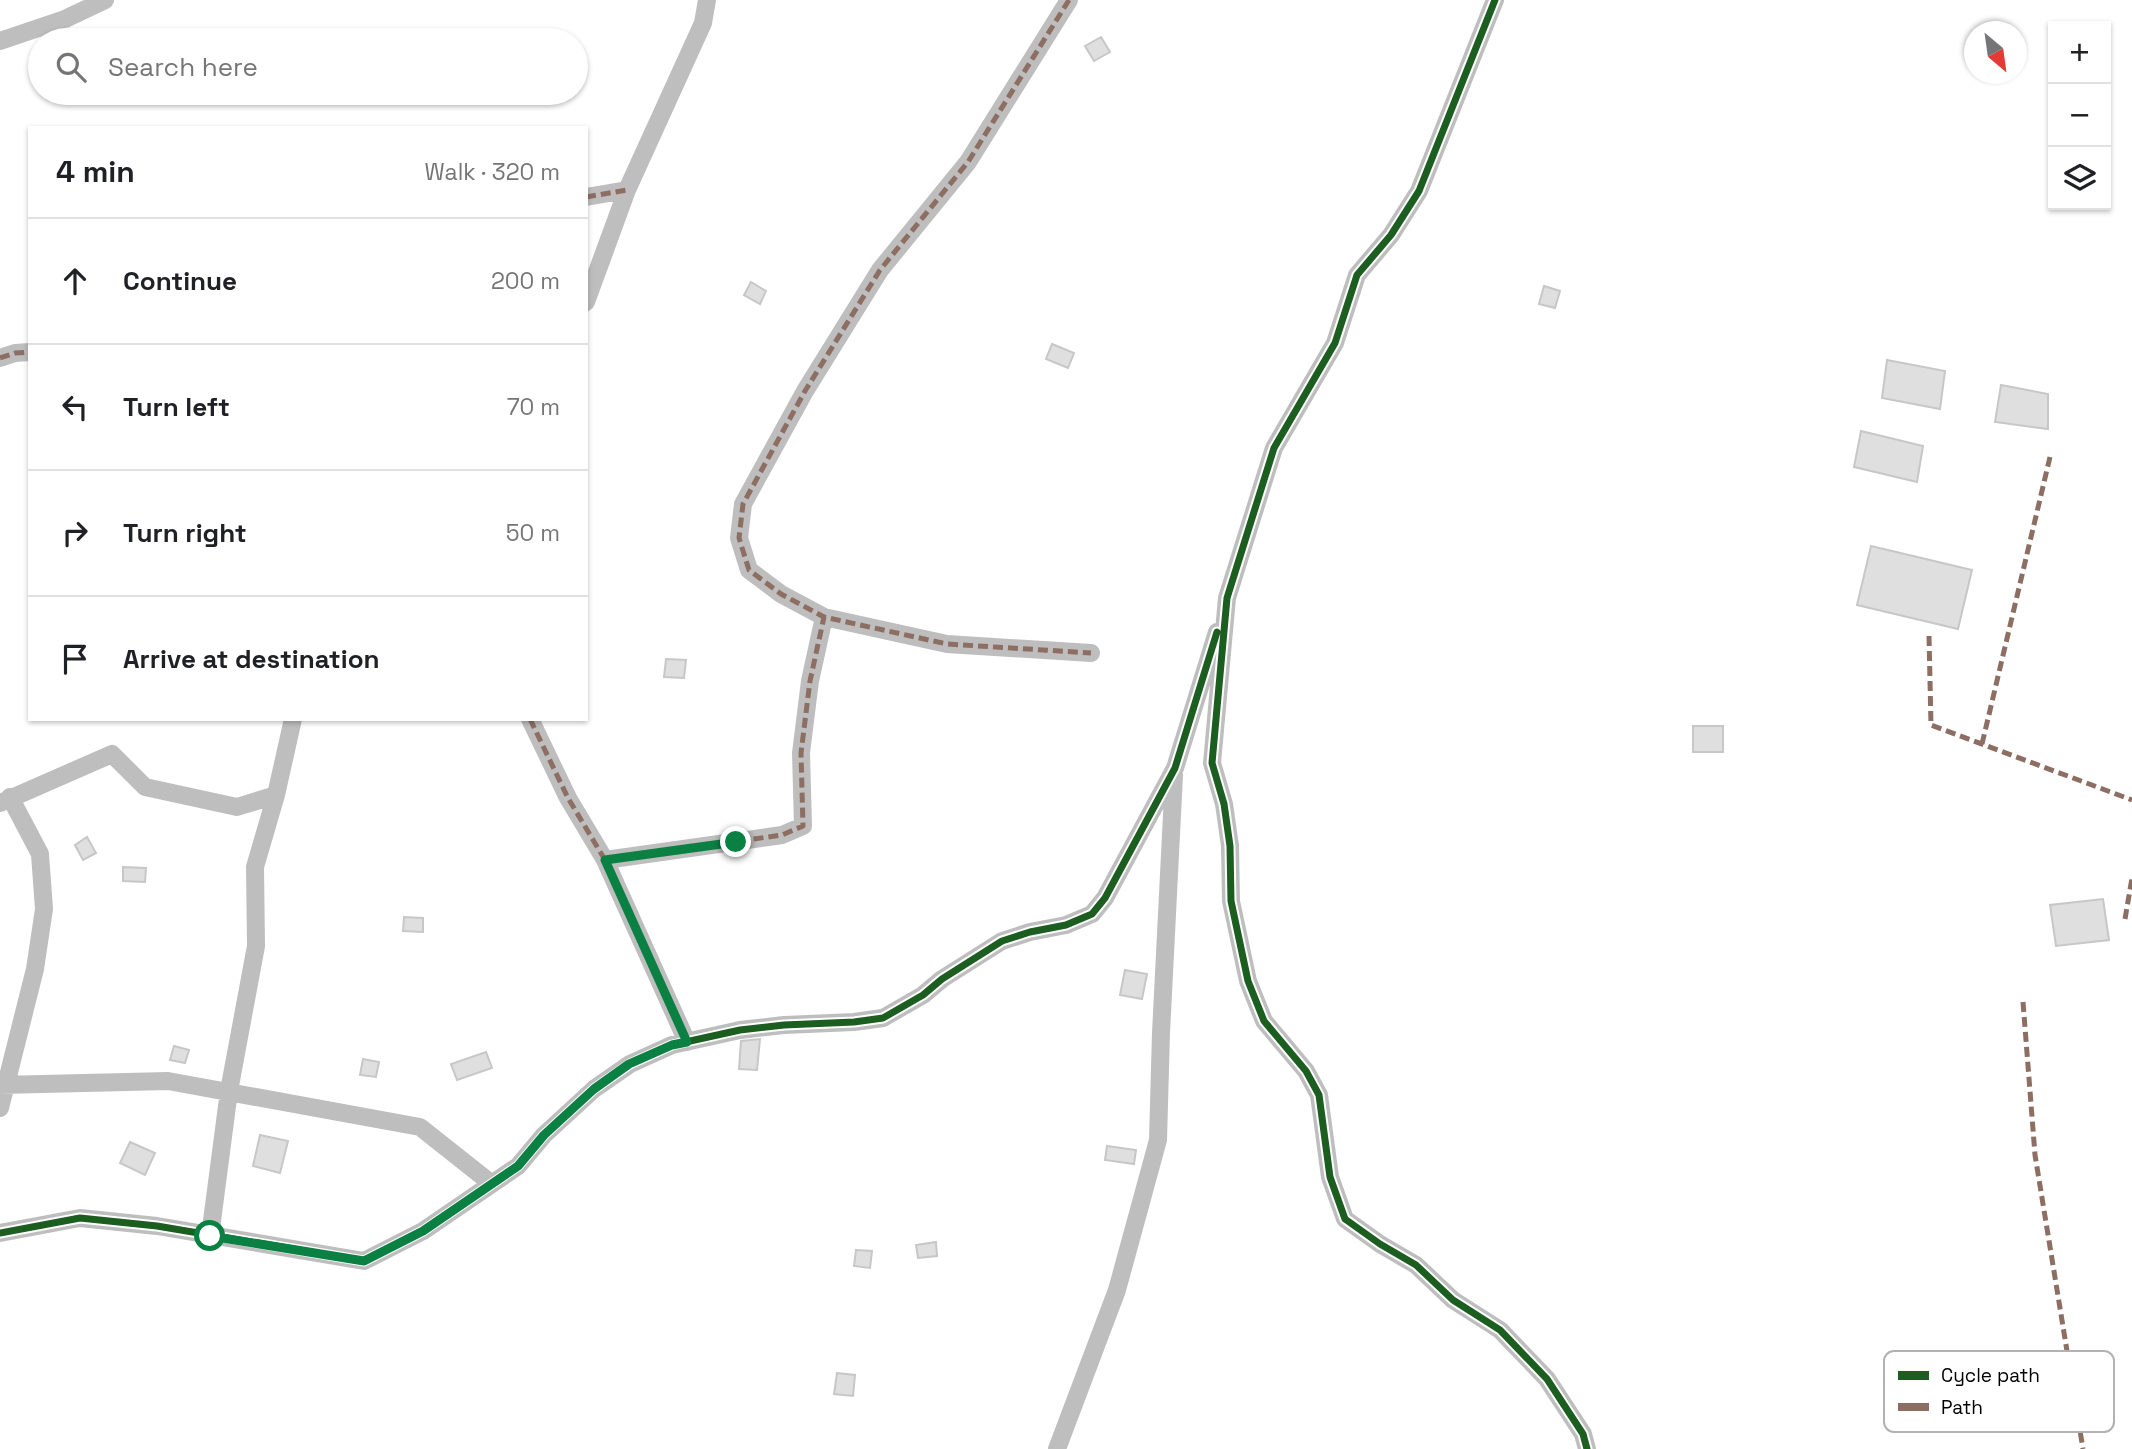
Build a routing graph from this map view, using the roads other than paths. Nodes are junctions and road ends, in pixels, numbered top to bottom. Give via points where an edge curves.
1 (105, 0) edge
2 (708, 0) edge
3 (1069, 0) edge
4 (1495, 0) edge
5 (38, 28) edge
6 (28, 32) edge
7 (0, 41) edge
8 (628, 190) junction
9 (588, 197) edge
10 (588, 297) edge
11 (28, 352) edge
12 (0, 358) edge
13 (1227, 598) junction
14 (824, 617) junction
15 (1091, 653) dead end
16 (293, 721) edge
17 (531, 721) edge
18 (1175, 768) junction
19 (276, 796) junction
20 (5, 800) edge
21 (605, 860) junction
22 (687, 1042) junction
23 (2, 1085) edge
24 (229, 1091) junction
25 (0, 1108) edge
26 (492, 1184) junction
27 (0, 1233) edge
28 (210, 1236) junction
29 (1057, 1449) edge
30 (1587, 1449) edge

1 - 5 street
2 - 8 street via 703,23
3 - 14 street via 968,162 880,270 805,391 743,504 739,538 749,570
4 - 13 street via 1419,191 1391,235 1357,275 1335,343 1274,448
6 - 7 street
8 - 9 street
8 - 10 street
11 - 12 street
13 - 18 street
13 - 30 street via 1212,763 1224,804 1235,923 1248,981 1264,1021 1306,1071 1319,1095 1330,1177 1345,1219 1416,1265 1453,1300 1500,1330 1547,1379 1583,1434
14 - 15 street via 947,644
14 - 21 street via 801,753 803,826 782,835
16 - 19 street
17 - 21 street via 568,798
18 - 22 street via 1092,914 1002,941 883,1018 762,1027
18 - 29 street via 1158,1140 1117,1290
19 - 20 street via 237,807 145,787 112,754
19 - 24 street via 255,867 256,946
20 - 23 street via 40,854 44,909 35,969
21 - 22 street
22 - 26 street via 629,1064 544,1135 518,1166
23 - 24 street via 168,1081
23 - 25 street
24 - 26 street via 420,1126
24 - 28 street
26 - 28 street via 423,1231 364,1261
27 - 28 street via 80,1218

